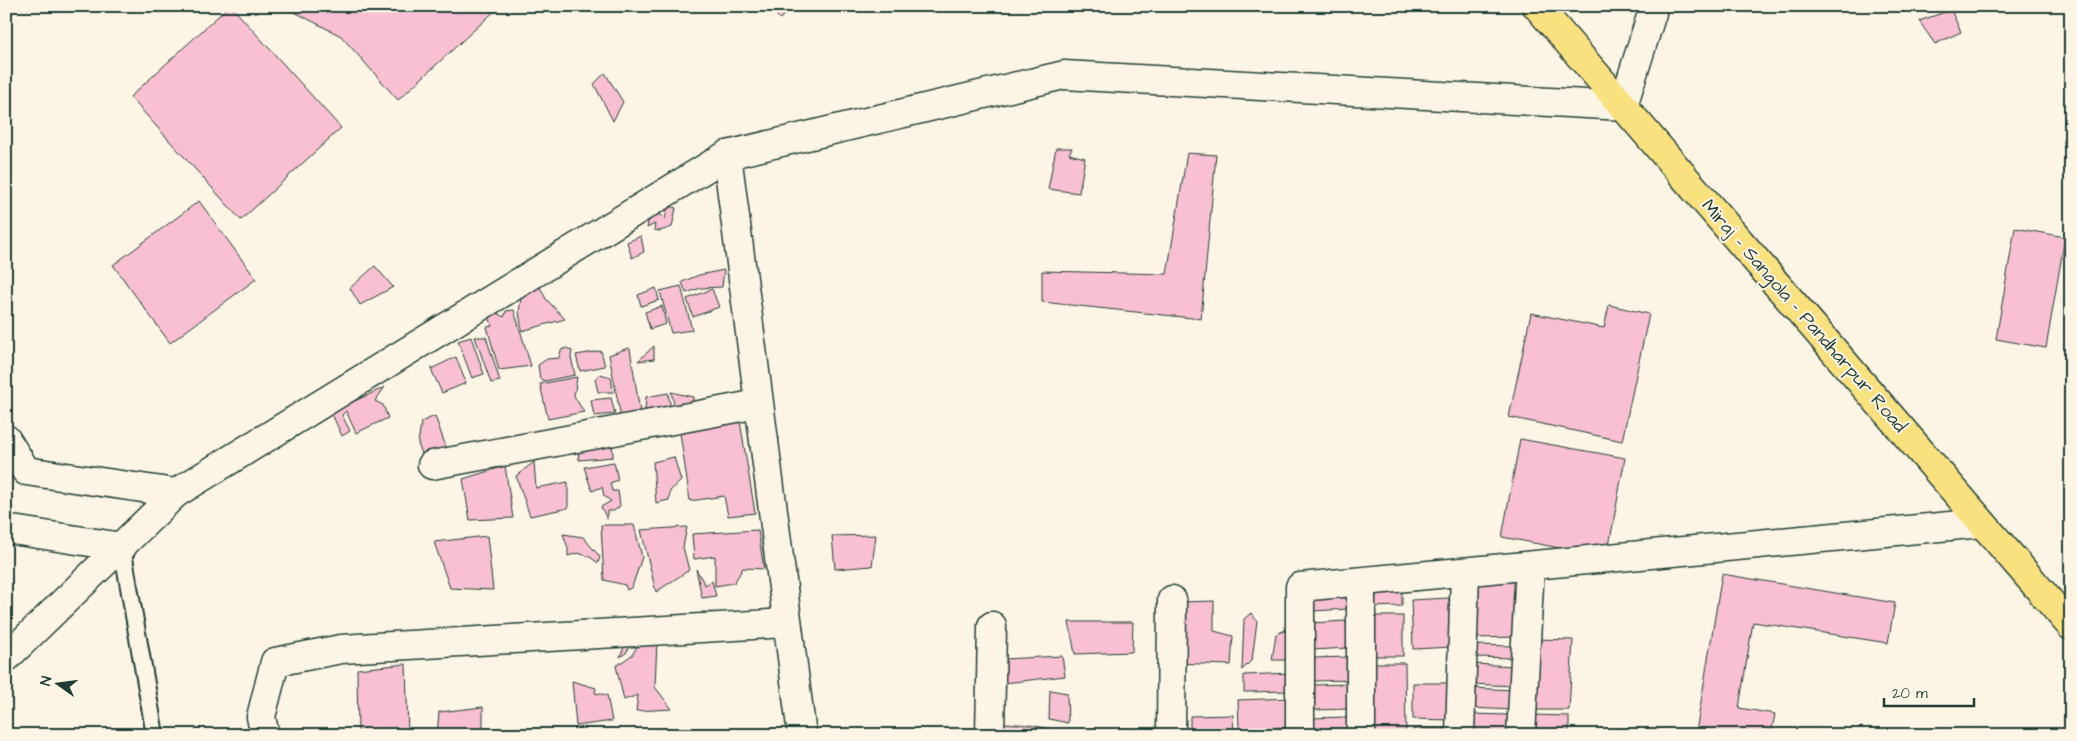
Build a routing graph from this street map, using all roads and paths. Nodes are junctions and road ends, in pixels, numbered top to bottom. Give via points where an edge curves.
1 (1537, 6) edge
2 (1652, 6) edge
3 (1622, 106) junction
4 (727, 155) junction
5 (758, 404) junction
6 (6, 439) edge
7 (432, 465) dead end
8 (176, 494) junction
9 (1982, 523) junction
10 (6, 529) edge
11 (122, 547) junction
12 (1530, 566) junction
13 (1465, 572) junction
14 (1361, 582) junction
15 (1172, 600) dead end
16 (787, 623) junction
17 (992, 626) dead end
18 (2071, 626) edge
19 (6, 658) edge
20 (155, 735) edge
21 (266, 735) edge
22 (802, 735) edge
23 (990, 735) edge
24 (1171, 735) edge
25 (1300, 735) edge
26 (1361, 735) edge
27 (1460, 735) edge
28 (1521, 735) edge

1 - 3 highway, Miraj - Sangola - Pandharpur Road
2 - 3 street
3 - 4 street via 1064,75
3 - 9 highway, Miraj - Sangola - Pandharpur Road
4 - 5 street
4 - 8 street
5 - 7 street
5 - 16 street
6 - 8 street via 26,471
8 - 11 street
9 - 12 street
9 - 18 highway, Miraj - Sangola - Pandharpur Road
10 - 11 street
11 - 19 street
11 - 20 lane
12 - 13 street
12 - 28 street
13 - 14 street
13 - 27 street
14 - 25 street via 1300,587
14 - 26 street
15 - 24 street
16 - 21 street via 341,649 275,662 261,717
16 - 22 street
17 - 23 street

